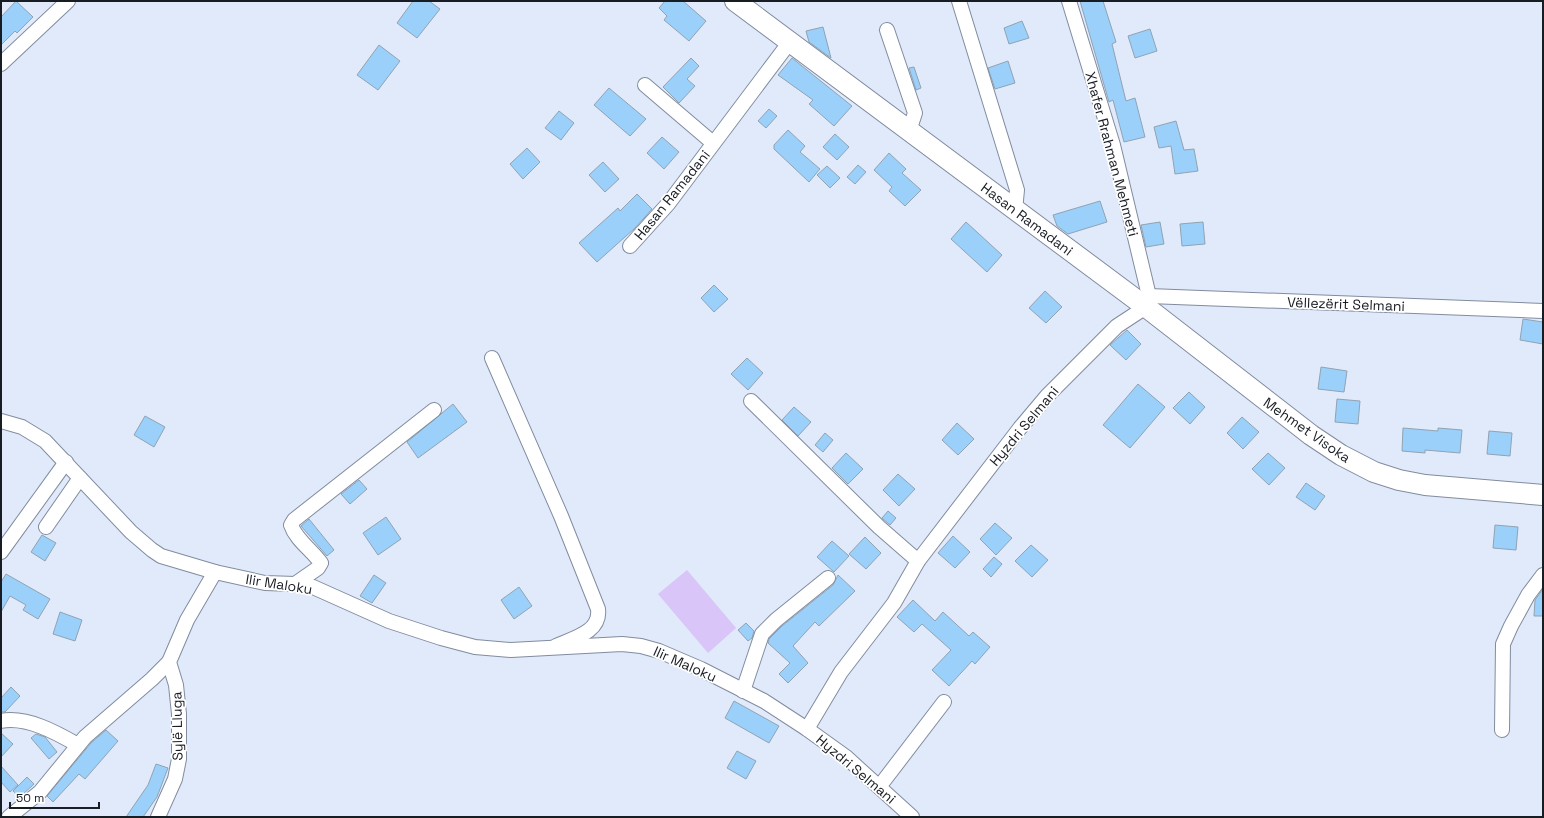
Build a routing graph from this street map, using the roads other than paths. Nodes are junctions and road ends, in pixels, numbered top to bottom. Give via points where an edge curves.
1 (68, 1) edge
2 (735, 1) edge
3 (960, 1) edge
4 (1069, 1) edge
5 (887, 30) dead end
6 (789, 43) junction
7 (1, 64) edge
8 (645, 85) dead end
9 (909, 131) junction
10 (713, 143) junction
11 (1015, 210) junction
12 (630, 246) dead end
13 (1148, 302) junction
14 (1543, 311) edge
15 (492, 358) dead end
16 (751, 401) dead end
17 (434, 410) dead end
18 (1, 421) edge
19 (66, 462) junction
20 (80, 478) junction
21 (1543, 495) edge
22 (46, 527) dead end
23 (1, 552) edge
24 (918, 561) junction
25 (215, 572) junction
26 (1543, 575) edge
27 (828, 578) dead end
28 (295, 584) junction
29 (550, 649) junction
30 (169, 662) junction
31 (743, 691) junction
32 (944, 702) dead end
33 (1, 721) edge
34 (807, 729) junction
35 (1502, 730) dead end
36 (78, 745) junction
37 (879, 787) junction
38 (9, 817) edge
39 (158, 817) edge
40 (912, 817) edge

1 - 7 street
2 - 6 main road, Hasan Ramadani
3 - 11 street via 1017,190
4 - 13 street, Xhafer Rrahman Mehmeti via 1113,145
5 - 9 street via 915,113
6 - 9 main road, Hasan Ramadani
6 - 10 street, Hasan Ramadani
8 - 10 street, Hasan Ramadani
9 - 11 main road, Hasan Ramadani
10 - 12 street, Hasan Ramadani via 668,204
11 - 13 main road, Hasan Ramadani
13 - 14 street, Vëllezërit Selmani
13 - 21 main road, Mehmet Visoka via 1311,436 1356,464 1399,480
13 - 24 street, Hyzdri Selmani via 1117,326 1048,396 976,484
15 - 29 street, Ilir Maloku via 561,516 598,609 598,620 592,629
16 - 24 street via 879,527
17 - 28 street via 294,520 291,525 293,532 321,563 318,568
18 - 19 street, Ilir Maloku via 22,427 38,436
19 - 20 street, Ilir Maloku
19 - 23 street
20 - 22 street
20 - 25 street, Ilir Maloku via 131,532 152,550 181,563
24 - 34 street, Hyzdri Selmani via 894,603 841,672
25 - 28 street, Ilir Maloku via 265,583
25 - 30 street via 187,620
26 - 35 street via 1528,595 1504,644
27 - 31 street via 762,634
28 - 29 street, Ilir Maloku via 313,587 389,621 458,643 493,649
29 - 31 street, Ilir Maloku via 622,644 641,646 681,660
30 - 36 street
30 - 39 street, Sylë Lluga via 176,685 179,714 179,759 175,779
31 - 34 street, Ilir Maloku via 764,701
32 - 37 street
33 - 36 street via 17,721 46,728
34 - 37 street, Hyzdri Selmani
36 - 38 street via 40,792
37 - 40 street, Hyzdri Selmani

